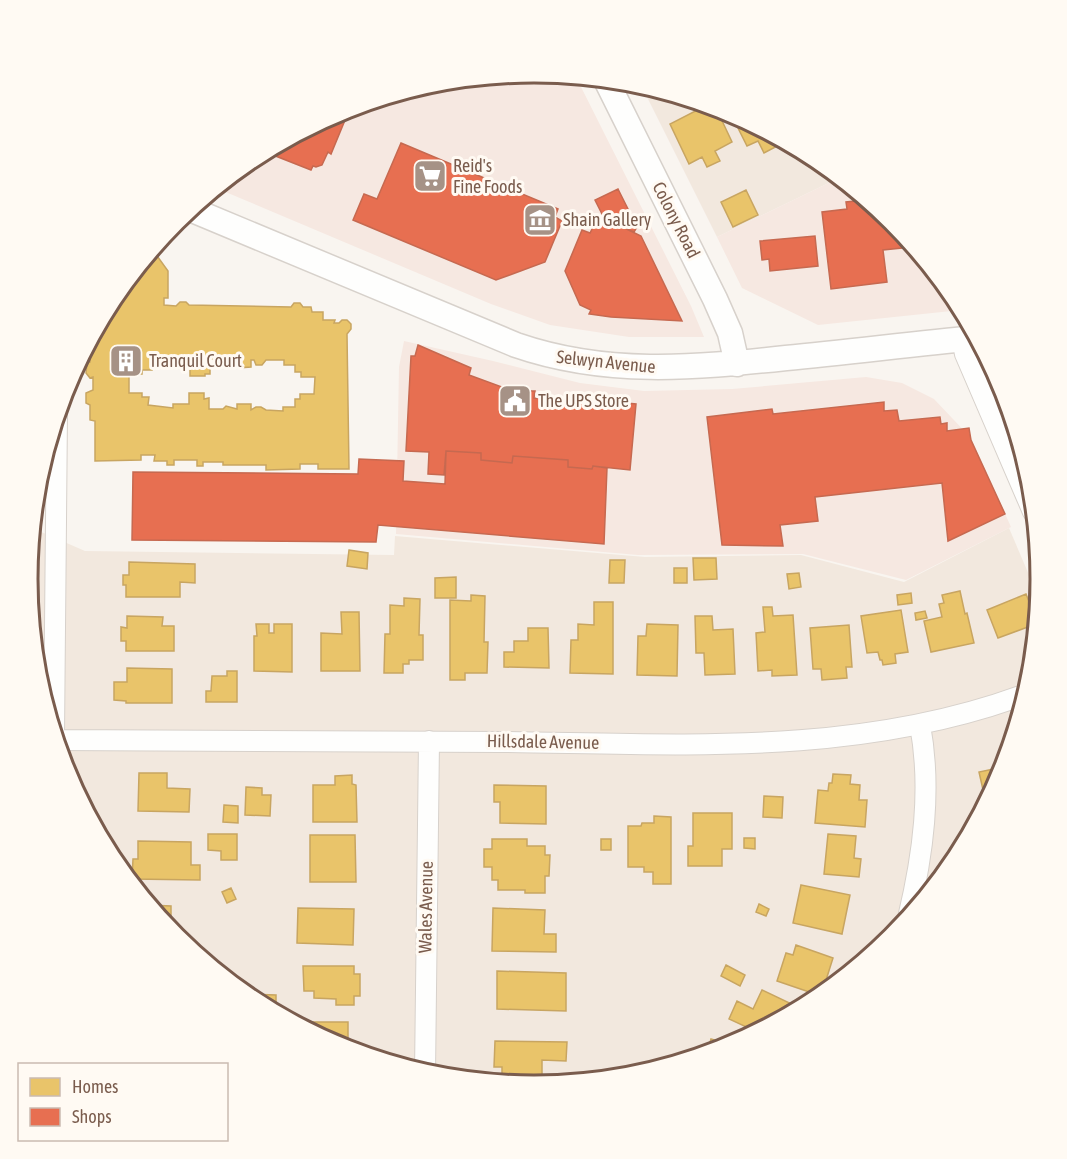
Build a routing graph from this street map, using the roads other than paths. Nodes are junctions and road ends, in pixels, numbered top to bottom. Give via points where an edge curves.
1 (617, 91) edge
2 (200, 213) edge
3 (967, 339) edge
4 (968, 342) edge
5 (737, 364) junction
6 (57, 443) edge
7 (1019, 480) edge
8 (1015, 697) edge
9 (54, 709) edge
10 (920, 725) junction
11 (64, 740) edge
12 (429, 741) junction
13 (912, 900) edge
14 (425, 1063) edge

1 - 5 street, Colony Road via 730,333
2 - 5 street, Selwyn Avenue via 480,331 547,355 634,367
3 - 5 street, Selwyn Avenue
4 - 7 street via 966,354
6 - 9 street
8 - 10 street, Hillsdale Avenue
10 - 12 street, Hillsdale Avenue via 865,735 768,743
10 - 13 street via 926,770 925,814
11 - 12 street, Hillsdale Avenue
12 - 14 street, Wales Avenue

